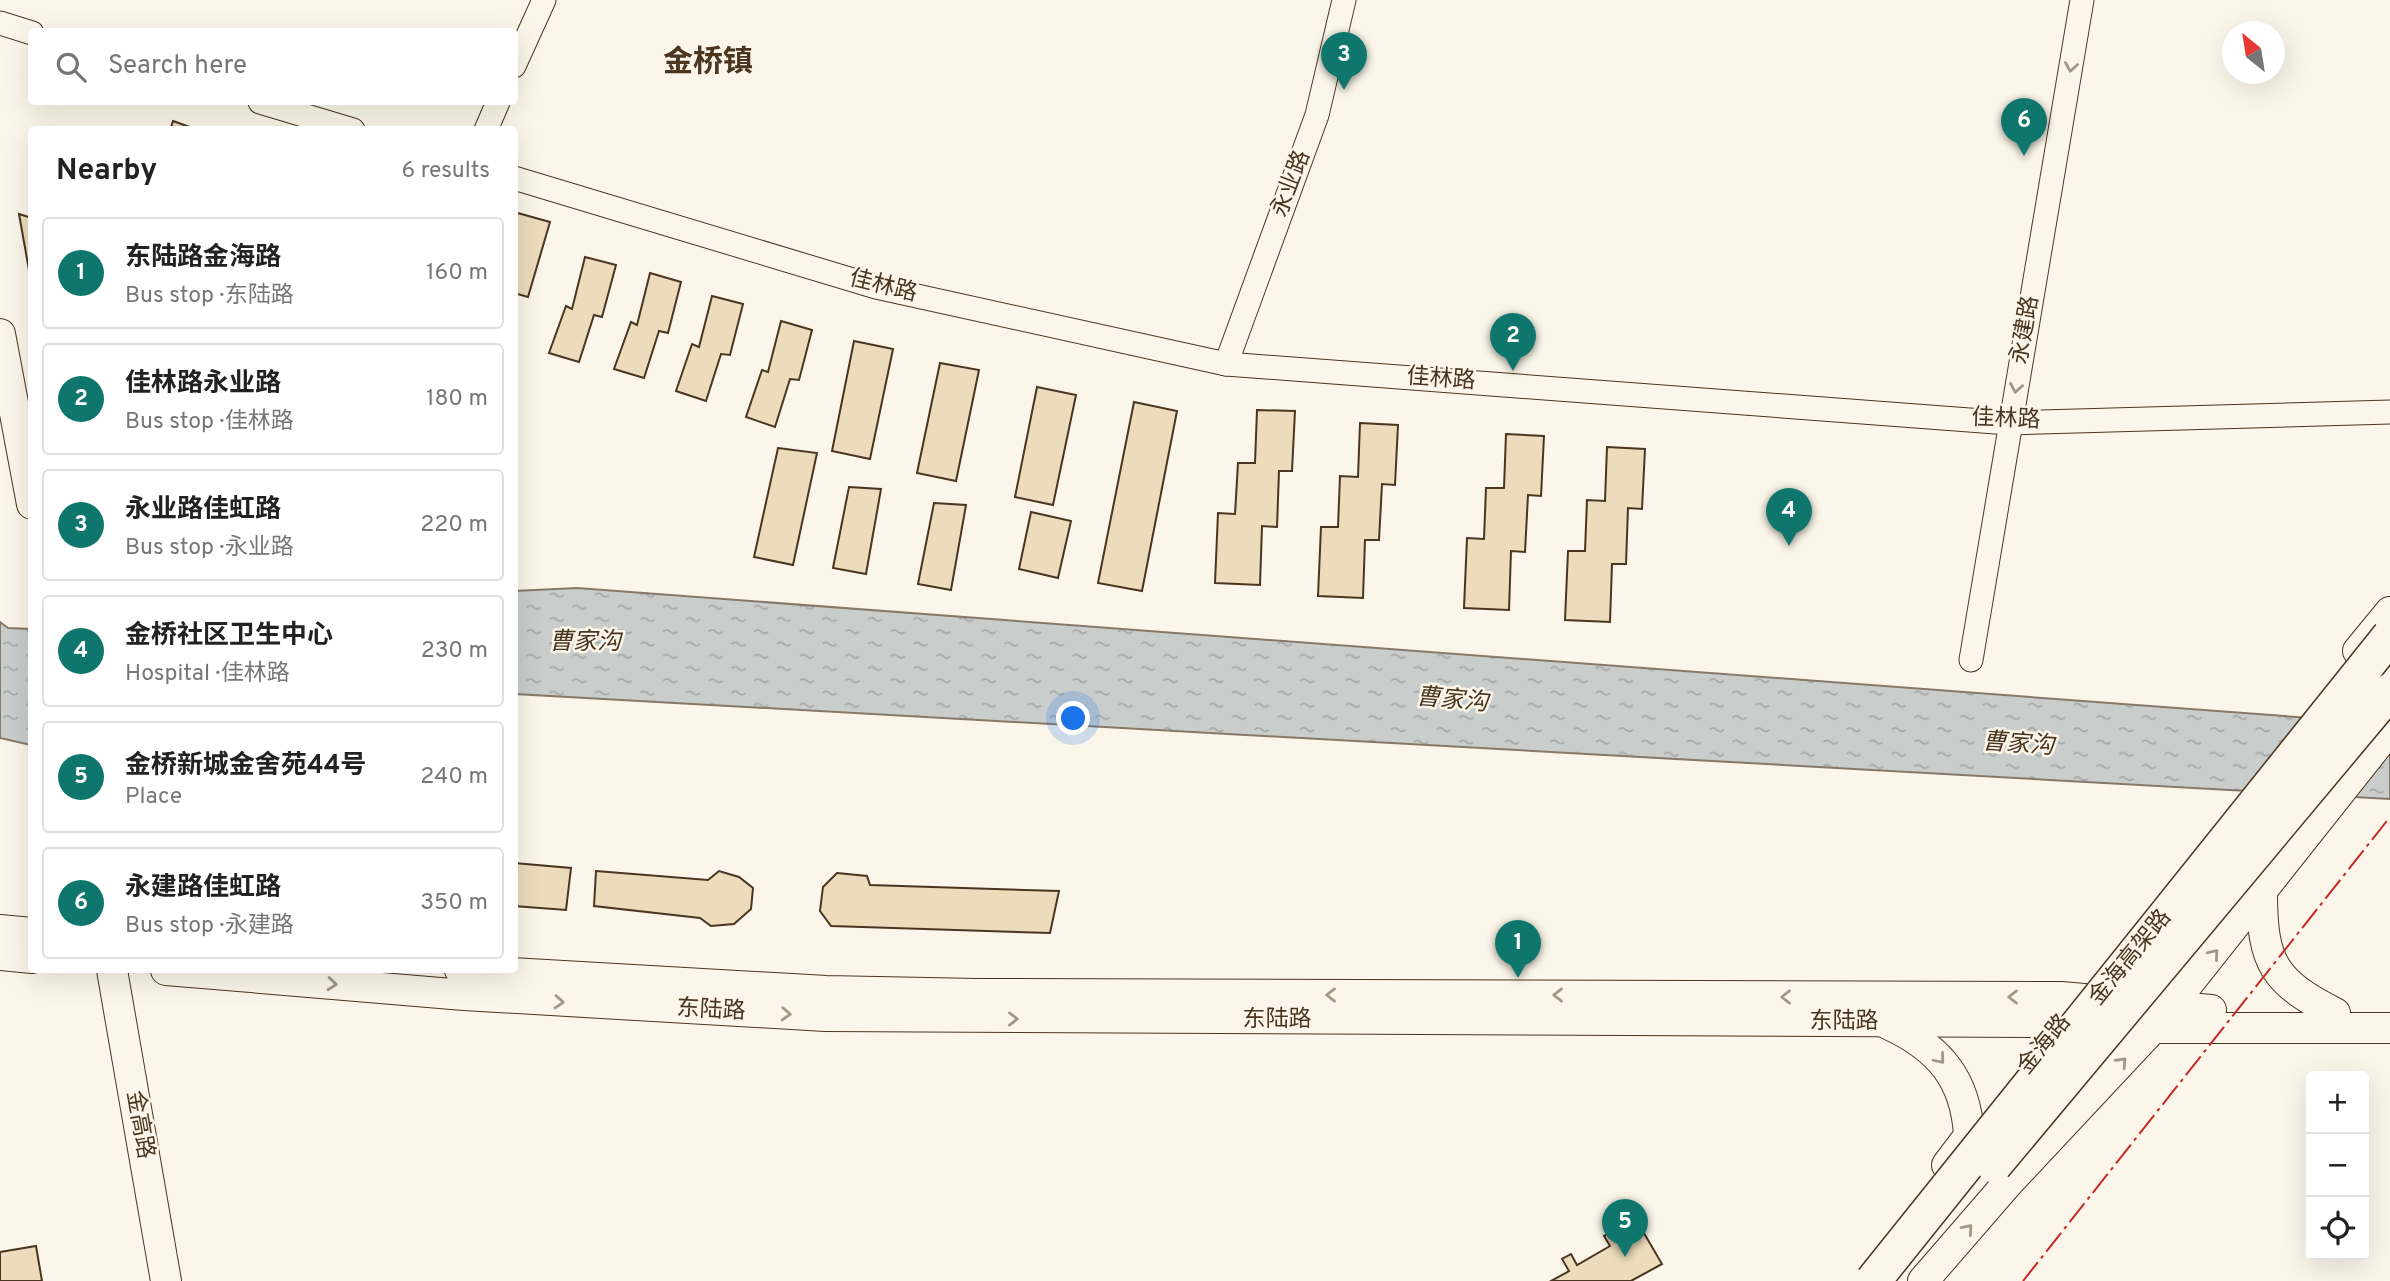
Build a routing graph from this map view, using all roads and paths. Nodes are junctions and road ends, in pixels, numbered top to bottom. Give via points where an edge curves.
1 (544, 0) edge
2 (1344, 0) edge
3 (2081, 0) edge
4 (0, 23) edge
5 (28, 32) edge
6 (518, 57) edge
7 (270, 105) edge
8 (497, 105) edge
9 (340, 126) edge
10 (488, 126) edge
11 (518, 179) edge
12 (0, 334) edge
13 (1226, 364) junction
14 (2390, 412) edge
15 (2009, 423) junction
16 (28, 483) edge
17 (2390, 612) edge
18 (2390, 636) edge
19 (1970, 660) dead end
20 (2390, 691) edge
21 (2390, 711) edge
22 (2390, 729) edge
23 (2262, 893) junction
24 (0, 930) edge
25 (28, 933) edge
26 (0, 956) edge
27 (28, 958) edge
28 (113, 973) edge
29 (202, 973) edge
30 (506, 973) edge
31 (2081, 999) junction
32 (2335, 1013) junction
33 (2390, 1013) edge
34 (2162, 1017) junction
35 (1884, 1022) junction
36 (2062, 1024) junction
37 (2390, 1028) edge
38 (1943, 1170) junction
39 (1971, 1193) junction
40 (166, 1281) edge
41 (1856, 1281) edge
42 (1873, 1281) edge
43 (1898, 1281) edge
44 (1923, 1281) edge

1 - 6 street
2 - 13 street, 永业路 via 1317,115
3 -> 15 street, 永建路
4 - 5 street
7 - 9 street
8 - 10 street
11 - 13 street, 佳林路 via 876,287
12 - 16 main road
13 - 15 street, 佳林路
14 - 15 street, 佳林路
15 - 19 street, 永建路
17 - 31 main road, 金海路
18 - 42 highway, 金海高架路, bridge
20 - 39 highway, 金海高架路, bridge
21 - 39 highway, bridge
22 - 23 main road
23 - 32 main road via 2265,941 2277,971 2298,994
34 -> 23 main road
24 - 25 main road
26 - 27 main road
28 - 40 main road, 金高路
29 -> 35 main road, 东陆路 via 464,995 825,1016
31 -> 30 main road, 东陆路 via 965,994
31 - 34 main road, 东陆路
31 - 36 main road, 金海路
32 - 33 main road, 东陆路
32 - 34 main road, 东陆路 via 2228,1011
34 - 36 main road, 东陆路
34 - 37 main road, 东陆路
44 -> 34 main road
35 - 36 main road, 东陆路
35 -> 38 main road via 1928,1046 1958,1085 1969,1136
36 - 38 main road, 金海路
38 - 41 main road, 金海路
39 - 43 highway, 金海高架路

